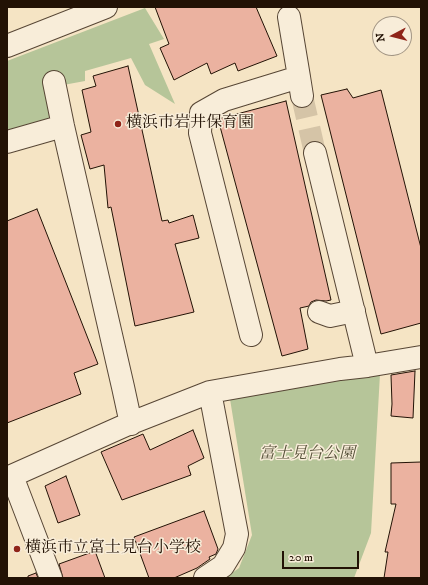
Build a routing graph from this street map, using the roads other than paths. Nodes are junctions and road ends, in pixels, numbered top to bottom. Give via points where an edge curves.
1 (106, 7) edge
2 (289, 17) dead end
3 (7, 46) edge
4 (54, 82) dead end
5 (63, 126) junction
6 (7, 142) edge
7 (315, 153) tunnel mouth
8 (354, 311) junction
9 (319, 312) dead end
10 (251, 335) dead end
11 (421, 356) edge
12 (367, 366) junction
13 (210, 392) junction
14 (130, 424) junction
15 (9, 477) edge
16 (51, 578) edge
17 (206, 578) edge

1 - 3 street
2 - 10 street via 300,87 224,100 201,114 200,133
4 - 5 street
5 - 6 street
5 - 14 street
7 - 8 street
8 - 9 street via 330,316
8 - 12 street
11 - 12 street
12 - 13 street
13 - 14 street
13 - 17 street via 237,534 234,548 223,566
14 - 15 street
15 - 16 street

